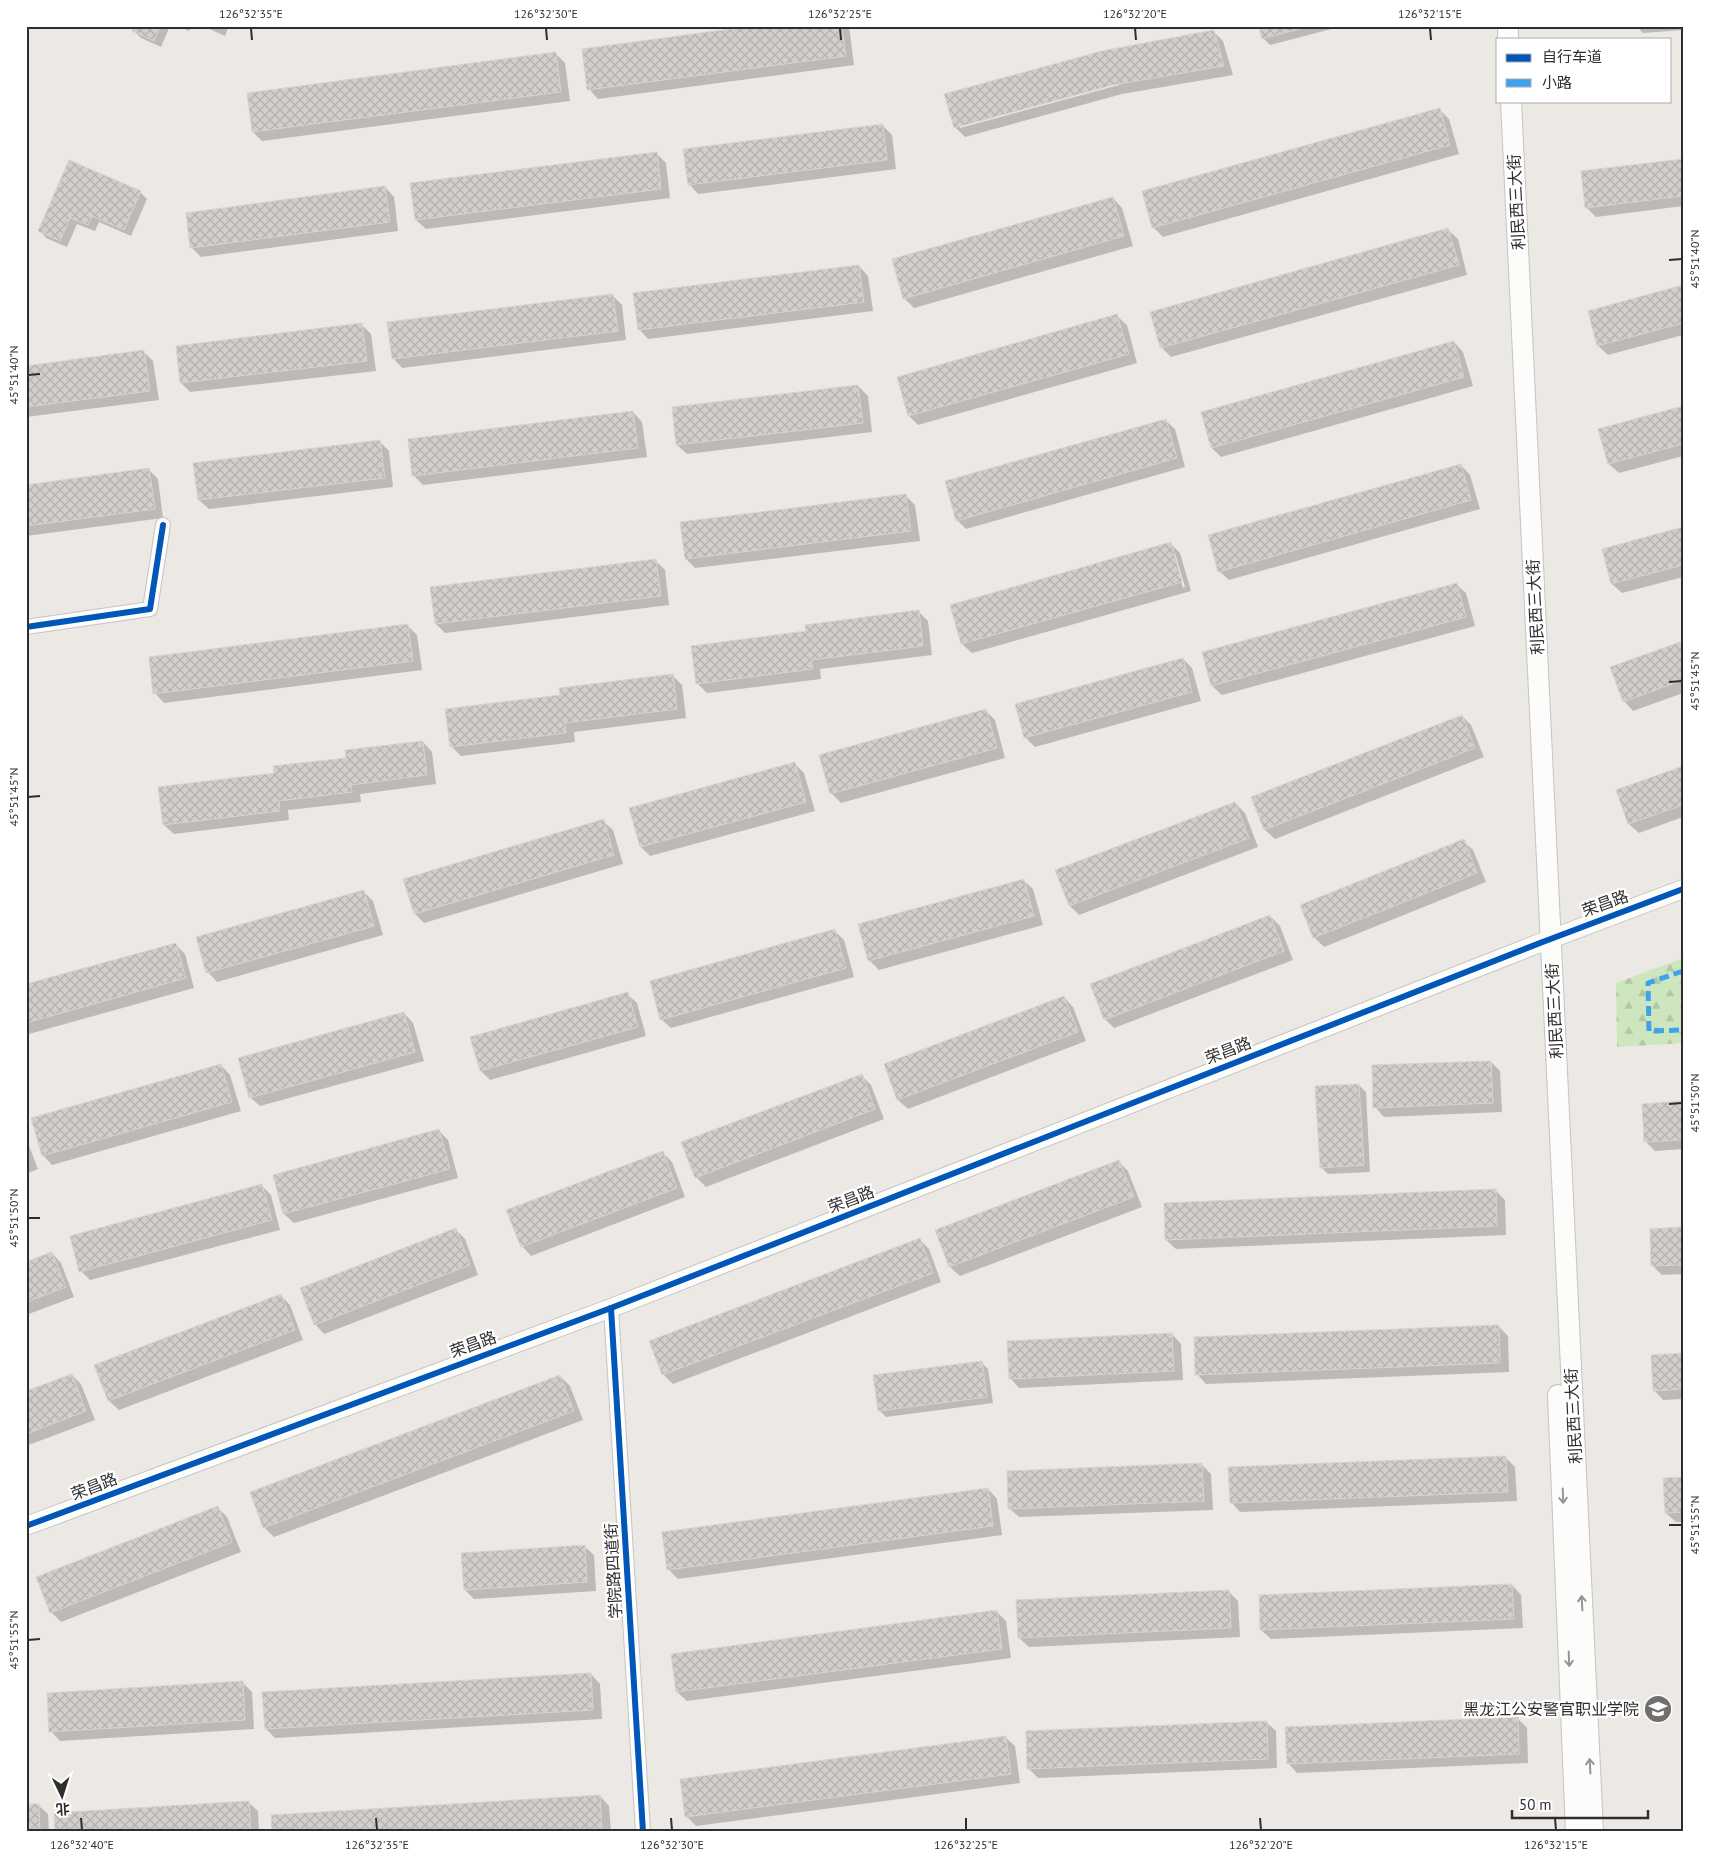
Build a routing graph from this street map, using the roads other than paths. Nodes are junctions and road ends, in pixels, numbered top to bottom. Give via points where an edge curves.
1 (1502, 102) edge
2 (1511, 102) edge
3 (164, 525) dead end
4 (26, 627) edge
5 (1683, 889) edge
6 (1545, 941) junction
7 (611, 1308) junction
8 (26, 1526) edge
9 (642, 1832) edge
10 (1576, 1832) edge
11 (1593, 1832) edge

1 - 6 main road, 利民西三大街
2 - 6 main road, 利民西三大街
3 - 4 street via 150,609
5 - 6 street, 荣昌路
6 - 7 street, 荣昌路
6 -> 10 main road, 利民西三大街
11 -> 6 main road, 利民西三大街
7 - 8 street, 荣昌路
7 - 9 street, 学院路四道街

